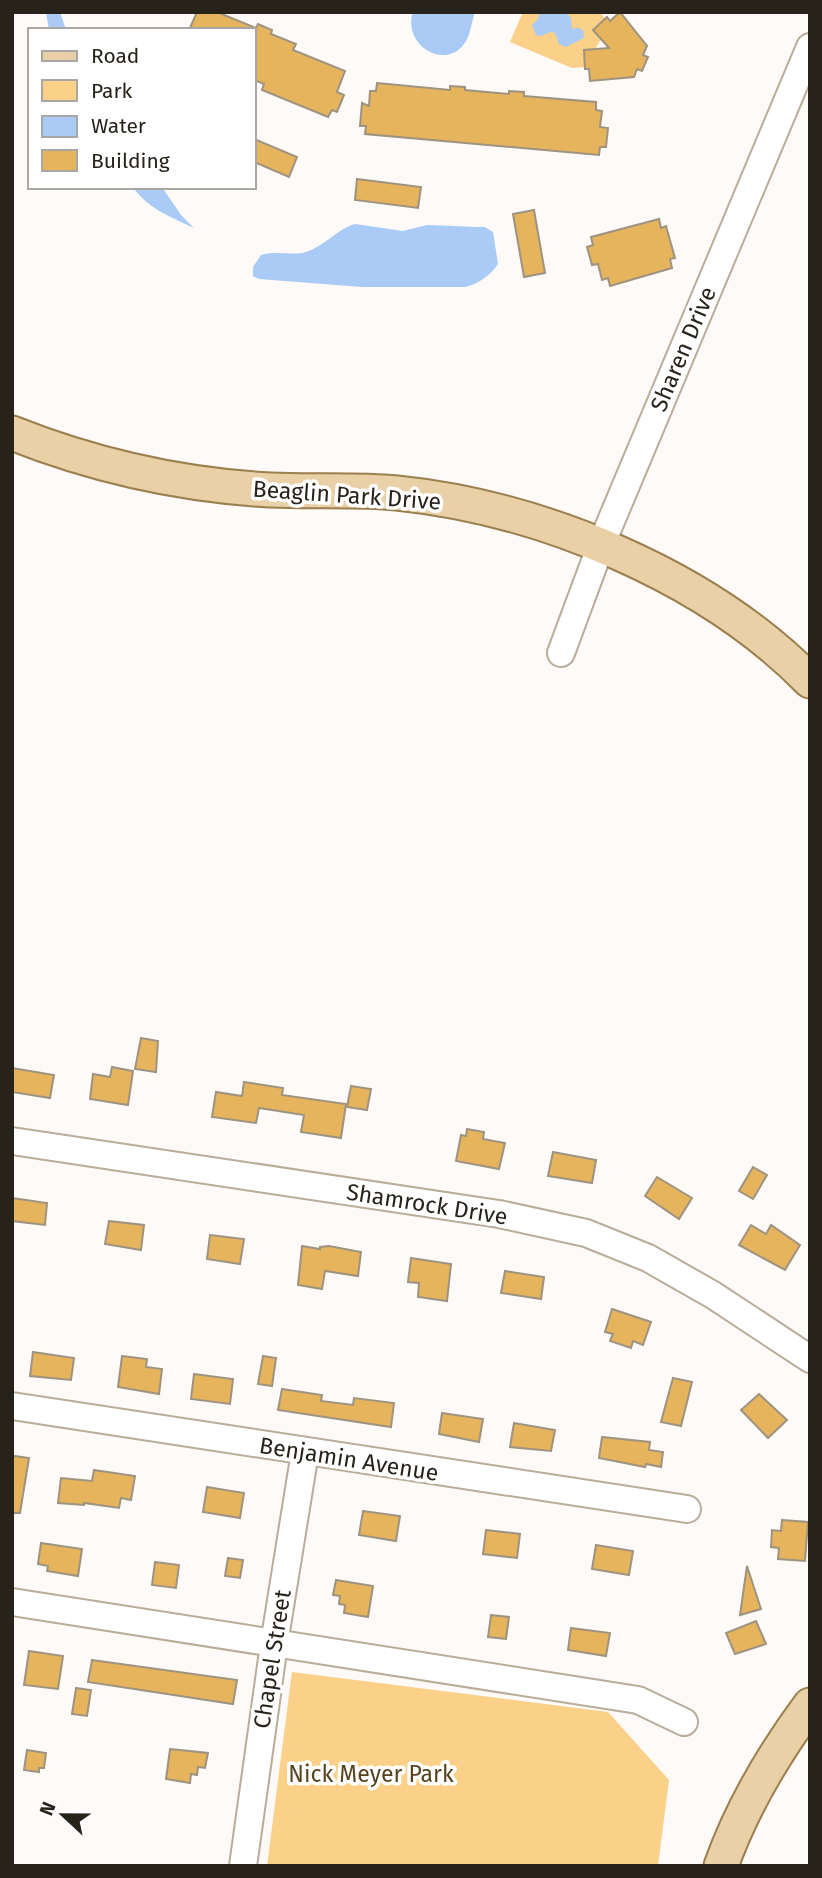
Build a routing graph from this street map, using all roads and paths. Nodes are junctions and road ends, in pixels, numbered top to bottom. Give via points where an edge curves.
1 (810, 47) edge
2 (12, 433) edge
3 (601, 545) junction
4 (561, 653) dead end
5 (810, 681) edge
6 (12, 1141) edge
7 (810, 1359) edge
8 (12, 1406) edge
9 (305, 1452) junction
10 (687, 1509) dead end
11 (12, 1602) edge
12 (274, 1644) junction
13 (810, 1705) edge
14 (684, 1722) dead end
15 (243, 1866) edge
16 (721, 1866) edge

1 - 3 street, Sharen Drive
2 - 3 main road, Beaglin Park Drive via 80,458 145,474 242,488 436,498 522,518
3 - 4 street, Sharen Drive
3 - 5 main road, Beaglin Park Drive via 717,607
6 - 7 street, Shamrock Drive via 499,1214 586,1233 659,1264
8 - 9 street, Benjamin Avenue
9 - 10 street, Benjamin Avenue
9 - 12 street, Chapel Street
11 - 12 street
12 - 14 street via 638,1699
12 - 15 street, Chapel Street
13 - 16 main road via 762,1775

